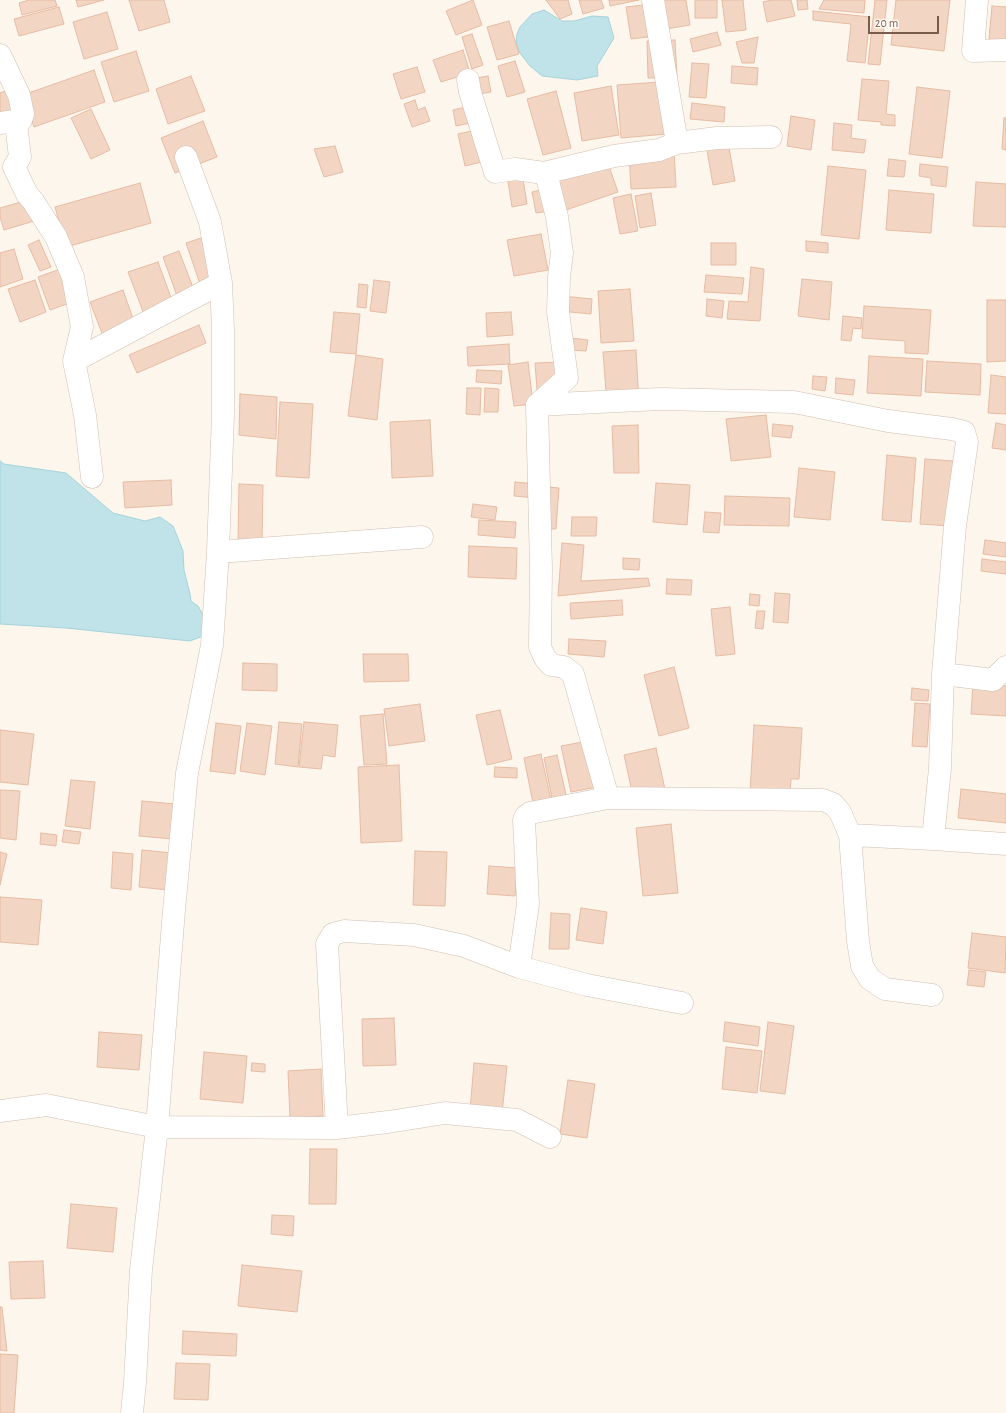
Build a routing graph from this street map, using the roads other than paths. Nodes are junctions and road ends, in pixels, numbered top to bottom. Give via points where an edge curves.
1 (653, 0) edge
2 (977, 0) edge
3 (1006, 50) edge
4 (0, 55) edge
5 (468, 80) dead end
6 (8, 123) edge
7 (771, 137) dead end
8 (677, 143) junction
9 (186, 158) dead end
10 (544, 173) junction
11 (220, 283) junction
12 (74, 361) junction
13 (537, 405) junction
14 (92, 477) dead end
15 (422, 538) dead end
16 (218, 552) junction
17 (1006, 668) edge
18 (943, 674) junction
19 (608, 798) junction
20 (850, 835) junction
21 (933, 839) junction
22 (1006, 844) edge
23 (519, 967) junction
24 (932, 995) dead end
25 (682, 1003) dead end
26 (0, 1111) edge
27 (156, 1126) junction
28 (337, 1128) junction
29 (550, 1137) dead end
30 (132, 1413) edge

1 - 8 street
2 - 3 street via 973,51
4 - 6 street via 19,95 24,114 21,120
5 - 10 street via 495,172 515,169
6 - 12 street via 20,157 14,167 27,194 56,237 73,277 82,327
7 - 8 street via 717,138
8 - 10 street via 659,150 614,156
9 - 11 street via 210,222
10 - 13 street via 557,217 562,253 558,312 566,378
11 - 12 street
11 - 16 street via 223,414
12 - 14 street via 85,415
13 - 18 street via 660,399 794,402 888,421 964,432 967,442 954,526
13 - 19 street via 540,647 551,665 564,667 573,674
15 - 16 street
16 - 27 street via 212,645 187,773
17 - 18 street via 993,680
18 - 21 street via 940,768
19 - 20 street via 823,800 833,804 840,812
19 - 23 street via 530,813 526,816 524,820 528,904
20 - 21 street
20 - 24 street via 862,966 870,979 885,989
21 - 22 street
23 - 25 street via 587,985
23 - 28 street via 464,946 414,935 344,931 333,934 327,944
26 - 27 street via 46,1105
27 - 28 street
27 - 30 street via 141,1270 136,1382
28 - 29 street via 445,1113 517,1120

